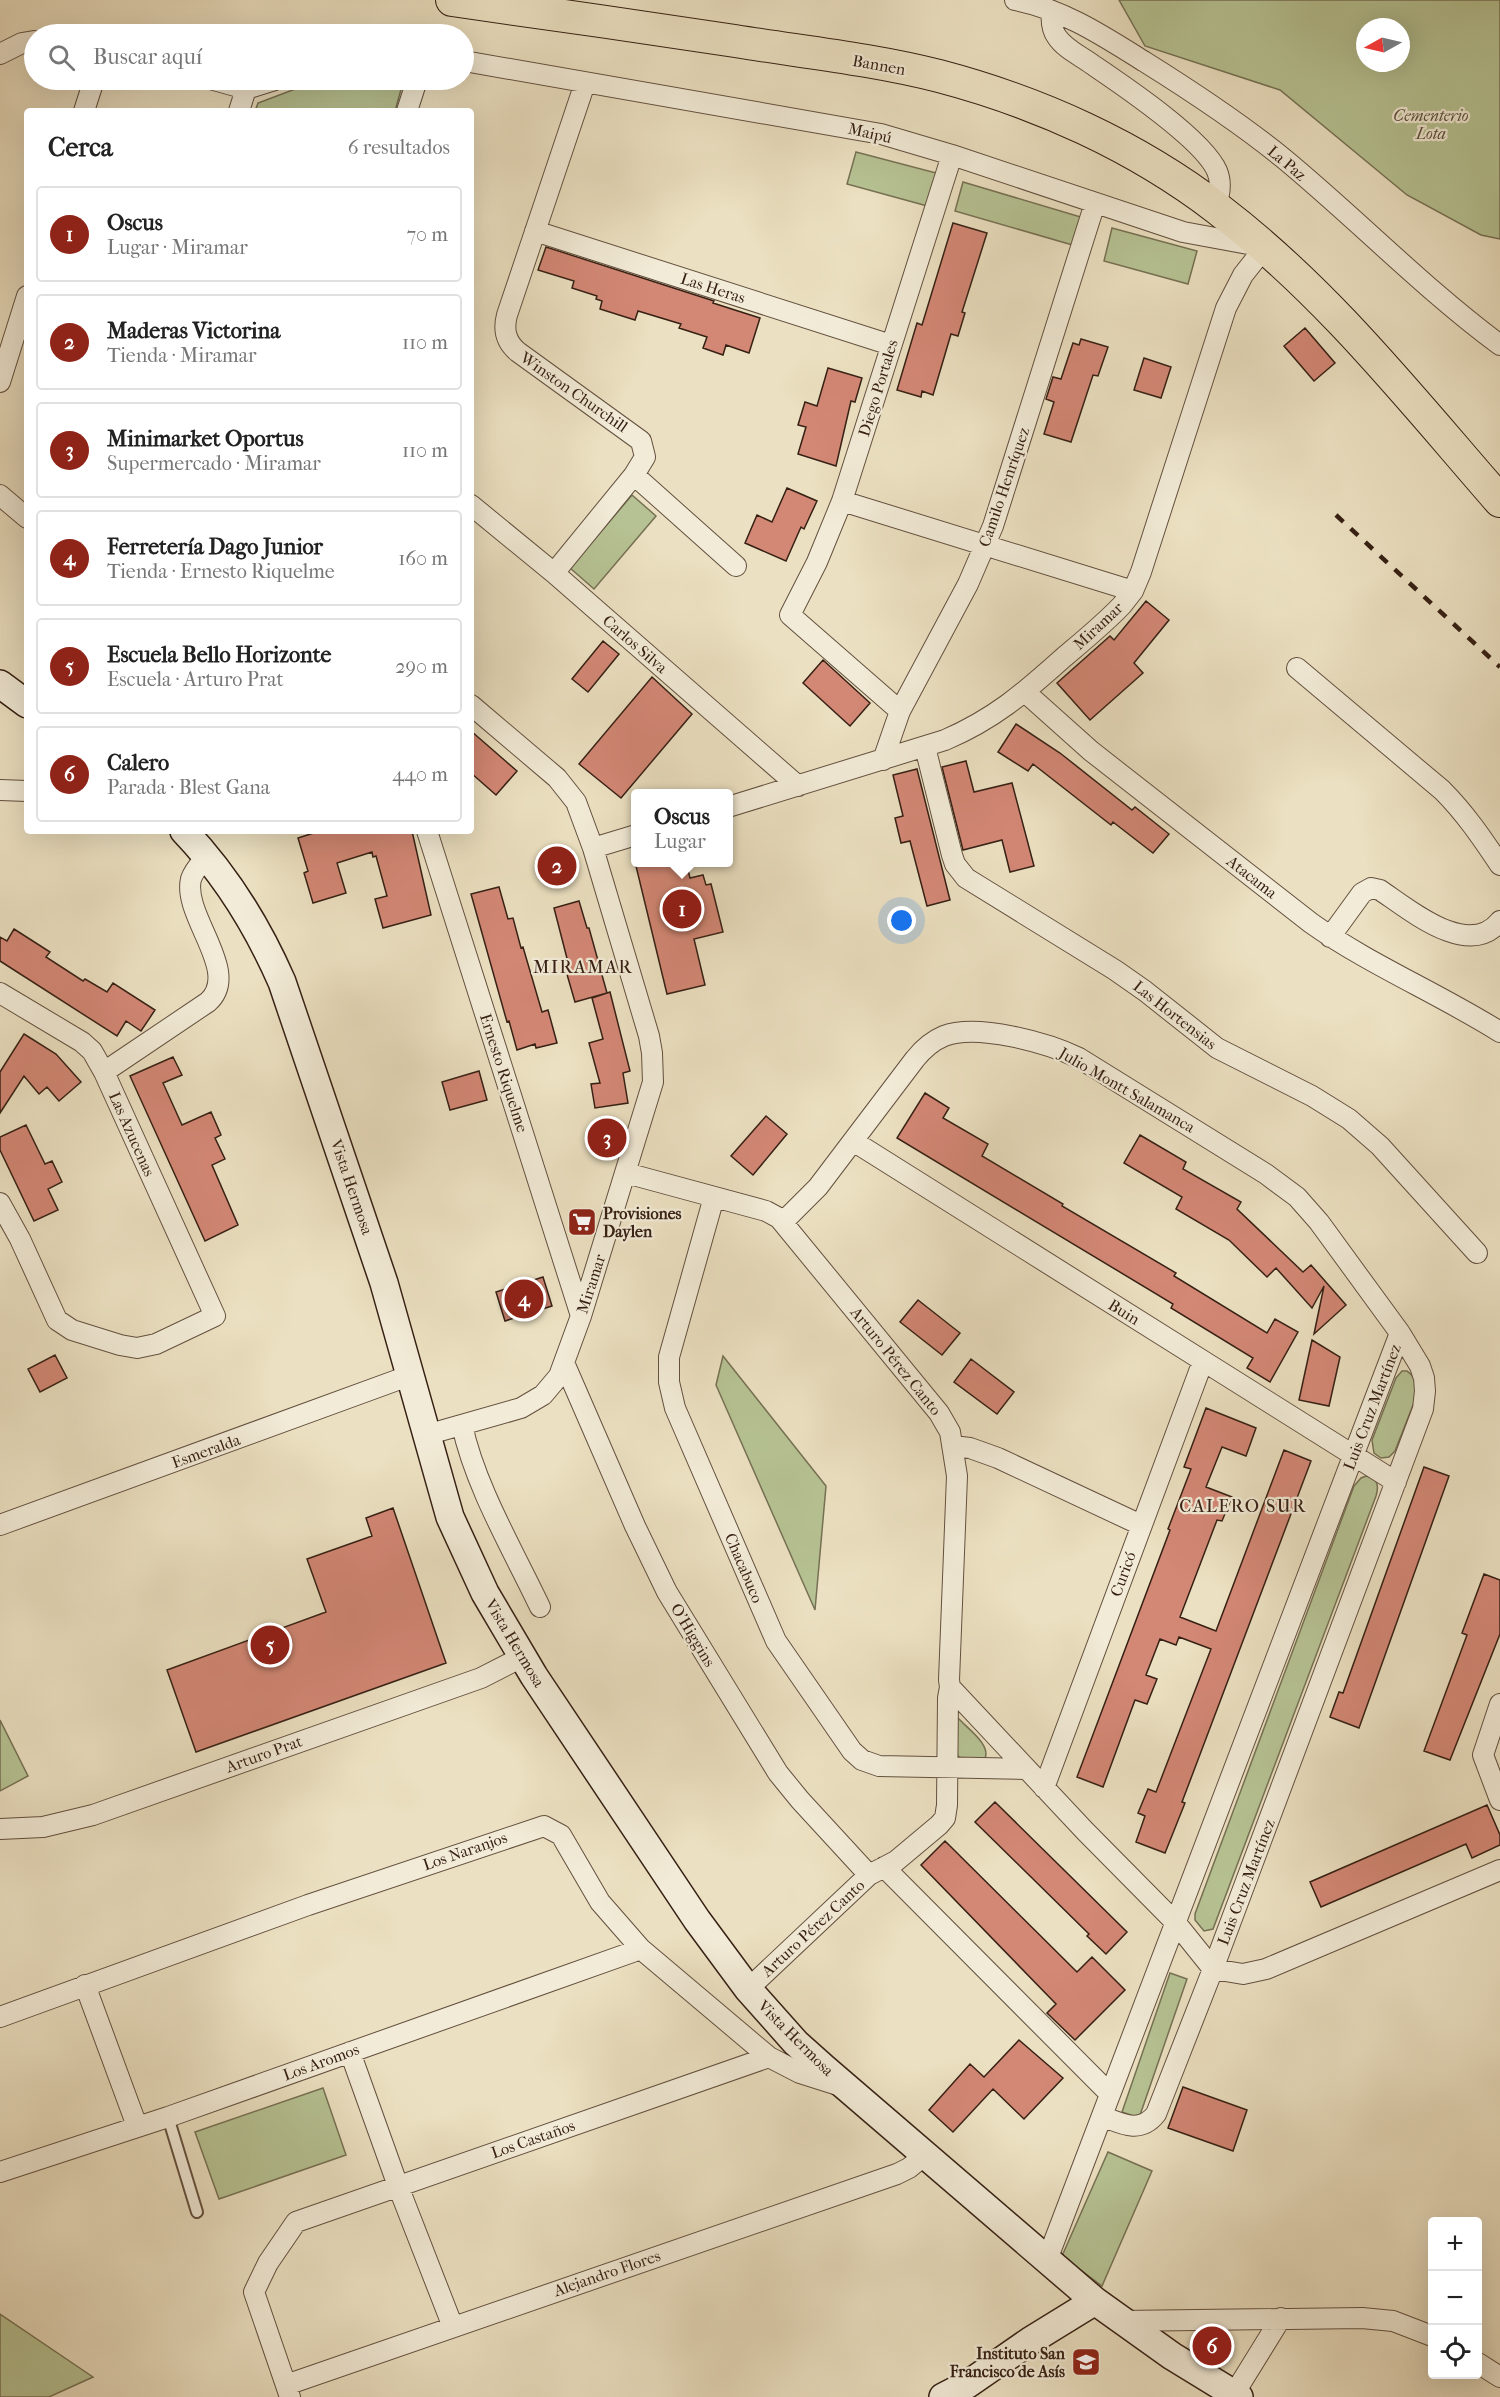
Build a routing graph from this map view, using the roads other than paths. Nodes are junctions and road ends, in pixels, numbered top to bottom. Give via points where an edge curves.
1 (452, 0) edge
2 (1015, 0) edge
3 (1052, 11) junction
4 (24, 43) edge
5 (0, 54) edge
6 (474, 64) edge
7 (585, 83) junction
8 (91, 90) edge
9 (246, 90) edge
10 (414, 90) edge
11 (85, 108) edge
12 (240, 108) edge
13 (408, 108) edge
14 (952, 155) junction
15 (1095, 203) junction
16 (1215, 207) junction
17 (536, 231) junction
18 (1265, 247) junction
19 (24, 306) edge
20 (891, 345) junction
21 (1500, 345) edge
22 (0, 382) edge
23 (634, 475) junction
24 (0, 495) edge
25 (842, 501) junction
26 (1500, 501) edge
27 (474, 507) edge
28 (24, 515) edge
29 (985, 546) junction
30 (736, 566) dead end
31 (554, 573) junction
32 (1132, 591) junction
33 (1297, 668) dead end
34 (0, 684) edge
35 (1025, 692) junction
36 (24, 702) edge
37 (474, 708) edge
38 (900, 711) junction
39 (925, 747) junction
40 (883, 760) junction
41 (798, 786) junction
42 (0, 790) edge
43 (24, 791) edge
44 (733, 806) edge
45 (187, 834) edge
46 (428, 834) edge
47 (631, 837) edge
48 (593, 848) junction
49 (207, 856) junction
50 (1500, 865) edge
51 (1500, 921) edge
52 (1330, 937) junction
53 (0, 993) edge
54 (1500, 1032) edge
55 (104, 1072) junction
56 (852, 1141) junction
57 (626, 1173) junction
58 (714, 1197) junction
59 (0, 1203) edge
60 (783, 1222) junction
61 (1477, 1253) dead end
62 (581, 1316) junction
63 (1400, 1333) junction
64 (1203, 1361) junction
65 (565, 1365) junction
66 (411, 1375) junction
67 (462, 1425) junction
68 (426, 1435) junction
69 (953, 1446) junction
70 (1354, 1456) junction
71 (1396, 1482) junction
72 (0, 1525) edge
73 (1141, 1525) junction
74 (540, 1607) dead end
75 (522, 1657) junction
76 (950, 1688) junction
77 (1500, 1704) edge
78 (948, 1767) junction
79 (1026, 1769) junction
80 (1044, 1788) junction
81 (1500, 1800) edge
82 (0, 1829) edge
83 (1500, 1870) edge
84 (876, 1871) junction
85 (1176, 1923) junction
86 (641, 1949) junction
87 (1213, 1970) junction
88 (85, 1985) junction
89 (748, 1989) junction
90 (0, 2017) edge
91 (351, 2052) junction
92 (769, 2057) junction
93 (847, 2087) junction
94 (1110, 2094) junction
95 (1102, 2116) junction
96 (168, 2117) junction
97 (137, 2126) junction
98 (925, 2155) junction
99 (0, 2172) edge
100 (398, 2186) junction
101 (197, 2212) dead end
102 (1047, 2260) junction
103 (1095, 2301) junction
104 (1281, 2318) junction
105 (1121, 2321) junction
106 (453, 2327) junction
107 (1428, 2334) edge
108 (1482, 2366) edge
109 (1500, 2377) edge
110 (288, 2391) edge
111 (950, 2396) edge
112 (1236, 2396) edge

1 - 16 main road, Bannen via 857,60 938,76 1024,103 1069,122 1148,162
2 - 3 street
3 - 16 street via 1052,26 1064,44 1164,117 1205,154 1220,181
3 - 21 street, La Paz via 1110,40 1249,132
4 - 5 street
6 - 7 street, Maipú
7 - 14 street, Maipú via 846,127
7 - 17 street, Winston Churchill
8 - 11 street
9 - 12 street
10 - 13 street
14 - 15 street, Maipú
14 - 20 street, Diego Portales
15 - 18 street, Maipú via 1184,232
15 - 29 street, Camilo Henríquez
16 - 18 main road, Bannen
17 - 20 street, Las Heras
17 - 23 street, Winston Churchill via 505,322 506,336 518,352 641,441 645,457
18 - 26 main road via 1332,310
18 - 32 street, Miramar via 1226,308 1142,572
19 - 22 street
20 - 25 street, Diego Portales
23 - 30 street
23 - 31 street, Winston Churchill
24 - 28 street
25 - 29 street
25 - 38 street, Diego Portales via 790,615
27 - 31 street, Carlos Silva
29 - 32 street
29 - 38 street, Camilo Henríquez
31 - 41 street, Carlos Silva
32 - 35 street, Miramar via 1110,617
33 - 50 street via 1442,790 1467,817
34 - 36 main road
35 - 39 street, Miramar via 980,724
35 - 52 street, Atacama via 1091,751
37 - 48 street, Miramar via 557,778 584,818
38 - 40 street, Camilo Henríquez
39 - 40 street, Miramar
39 - 61 street, Las Hortensias via 952,855 966,878 1115,970 1217,1048 1349,1119 1380,1146
40 - 41 street, Miramar
41 - 44 street, Miramar
42 - 43 street
45 - 49 main road, Vista Hermosa
46 - 62 street, Ernesto Riquelme
47 - 48 street
48 - 57 street, Miramar via 654,1069 651,1094
49 - 55 street via 195,870 190,886 217,969 218,989 208,1002
49 - 66 main road, Vista Hermosa via 254,922 282,982 366,1227
51 - 52 street via 1479,936 1458,934 1438,927 1371,888 1362,893
52 - 54 street, Atacama
53 - 55 street, Las Azucenas via 82,1042
55 - 59 street, Las Azucenas via 215,1316 156,1344 137,1348 72,1330 57,1320
56 - 60 street, Julio Montt Salamanca via 808,1199
56 - 63 street, Julio Montt Salamanca via 915,1059 944,1036 969,1031 1047,1044 1079,1058 1282,1184 1319,1222
56 - 64 street, Buin
57 - 58 street, Arturo Pérez Canto
57 - 62 street, Miramar
58 - 60 street, Arturo Pérez Canto via 766,1211
58 - 78 street, Chacabuco via 669,1357 675,1407 777,1641 852,1751 862,1760 879,1766
60 - 69 street, Arturo Pérez Canto via 939,1413
62 - 65 street, Miramar
63 - 70 street, Luis Cruz Martínez
63 - 71 street, Luis Cruz Martínez via 1420,1366 1425,1391 1423,1409
64 - 70 street, Buin
64 - 73 street, Curicó
65 - 67 street, Miramar via 552,1386 533,1403
65 - 84 street, O'Higgins via 667,1592 778,1773 800,1800
66 - 68 main road, Vista Hermosa
66 - 72 street, Esmeralda
67 - 68 street, Miramar
67 - 74 street via 479,1478
68 - 75 main road, Vista Hermosa via 460,1540
69 - 73 street via 998,1458
69 - 76 street, Arturo Pérez Canto via 957,1503
70 - 71 street, Buin
70 - 85 street, Luis Cruz Martínez
71 - 87 street, Luis Cruz Martínez
73 - 80 street, Curicó
75 - 82 street, Arturo Prat via 481,1678 93,1815 43,1827
75 - 89 main road, Vista Hermosa via 697,1920
76 - 78 street, Arturo Pérez Canto
76 - 79 street
77 - 81 street via 1483,1755
78 - 79 street, Chacabuco
78 - 84 street, Arturo Pérez Canto via 943,1822 896,1861
79 - 80 street
80 - 85 street
83 - 87 street via 1266,1969 1243,1974
84 - 89 street, Arturo Pérez Canto
84 - 94 street, O'Higgins
85 - 87 street
85 - 94 street, Luis Cruz Martínez
86 - 88 street, Los Naranjos via 605,1908 561,1835 544,1826
86 - 91 street, Los Aromos
86 - 92 street, Los Naranjos
87 - 95 street, Luis Cruz Martínez via 1156,2114 1135,2127
88 - 90 street, Los Naranjos
88 - 97 street
89 - 93 main road, Vista Hermosa via 796,2043
91 - 96 street, Los Aromos
91 - 100 street
92 - 93 street, Los Naranjos via 800,2073
92 - 100 street, Los Castaños
93 - 98 main road, Vista Hermosa
94 - 95 street, Luis Cruz Martínez
95 - 102 street, Luis Cruz Martínez
96 - 97 street, Los Aromos
96 - 101 lane
97 - 99 street, Los Aromos
98 - 102 main road, Vista Hermosa
98 - 106 street, Alejandro Flores via 897,2174
100 - 106 street
100 - 110 street, Los Castaños via 296,2222 268,2263 254,2292
102 - 103 main road, Vista Hermosa
103 - 105 main road, Vista Hermosa
103 - 111 main road
104 - 105 street
104 - 107 street via 1378,2319
104 - 112 street
105 - 112 main road, Vista Hermosa
106 - 110 street, Alejandro Flores
108 - 109 street

